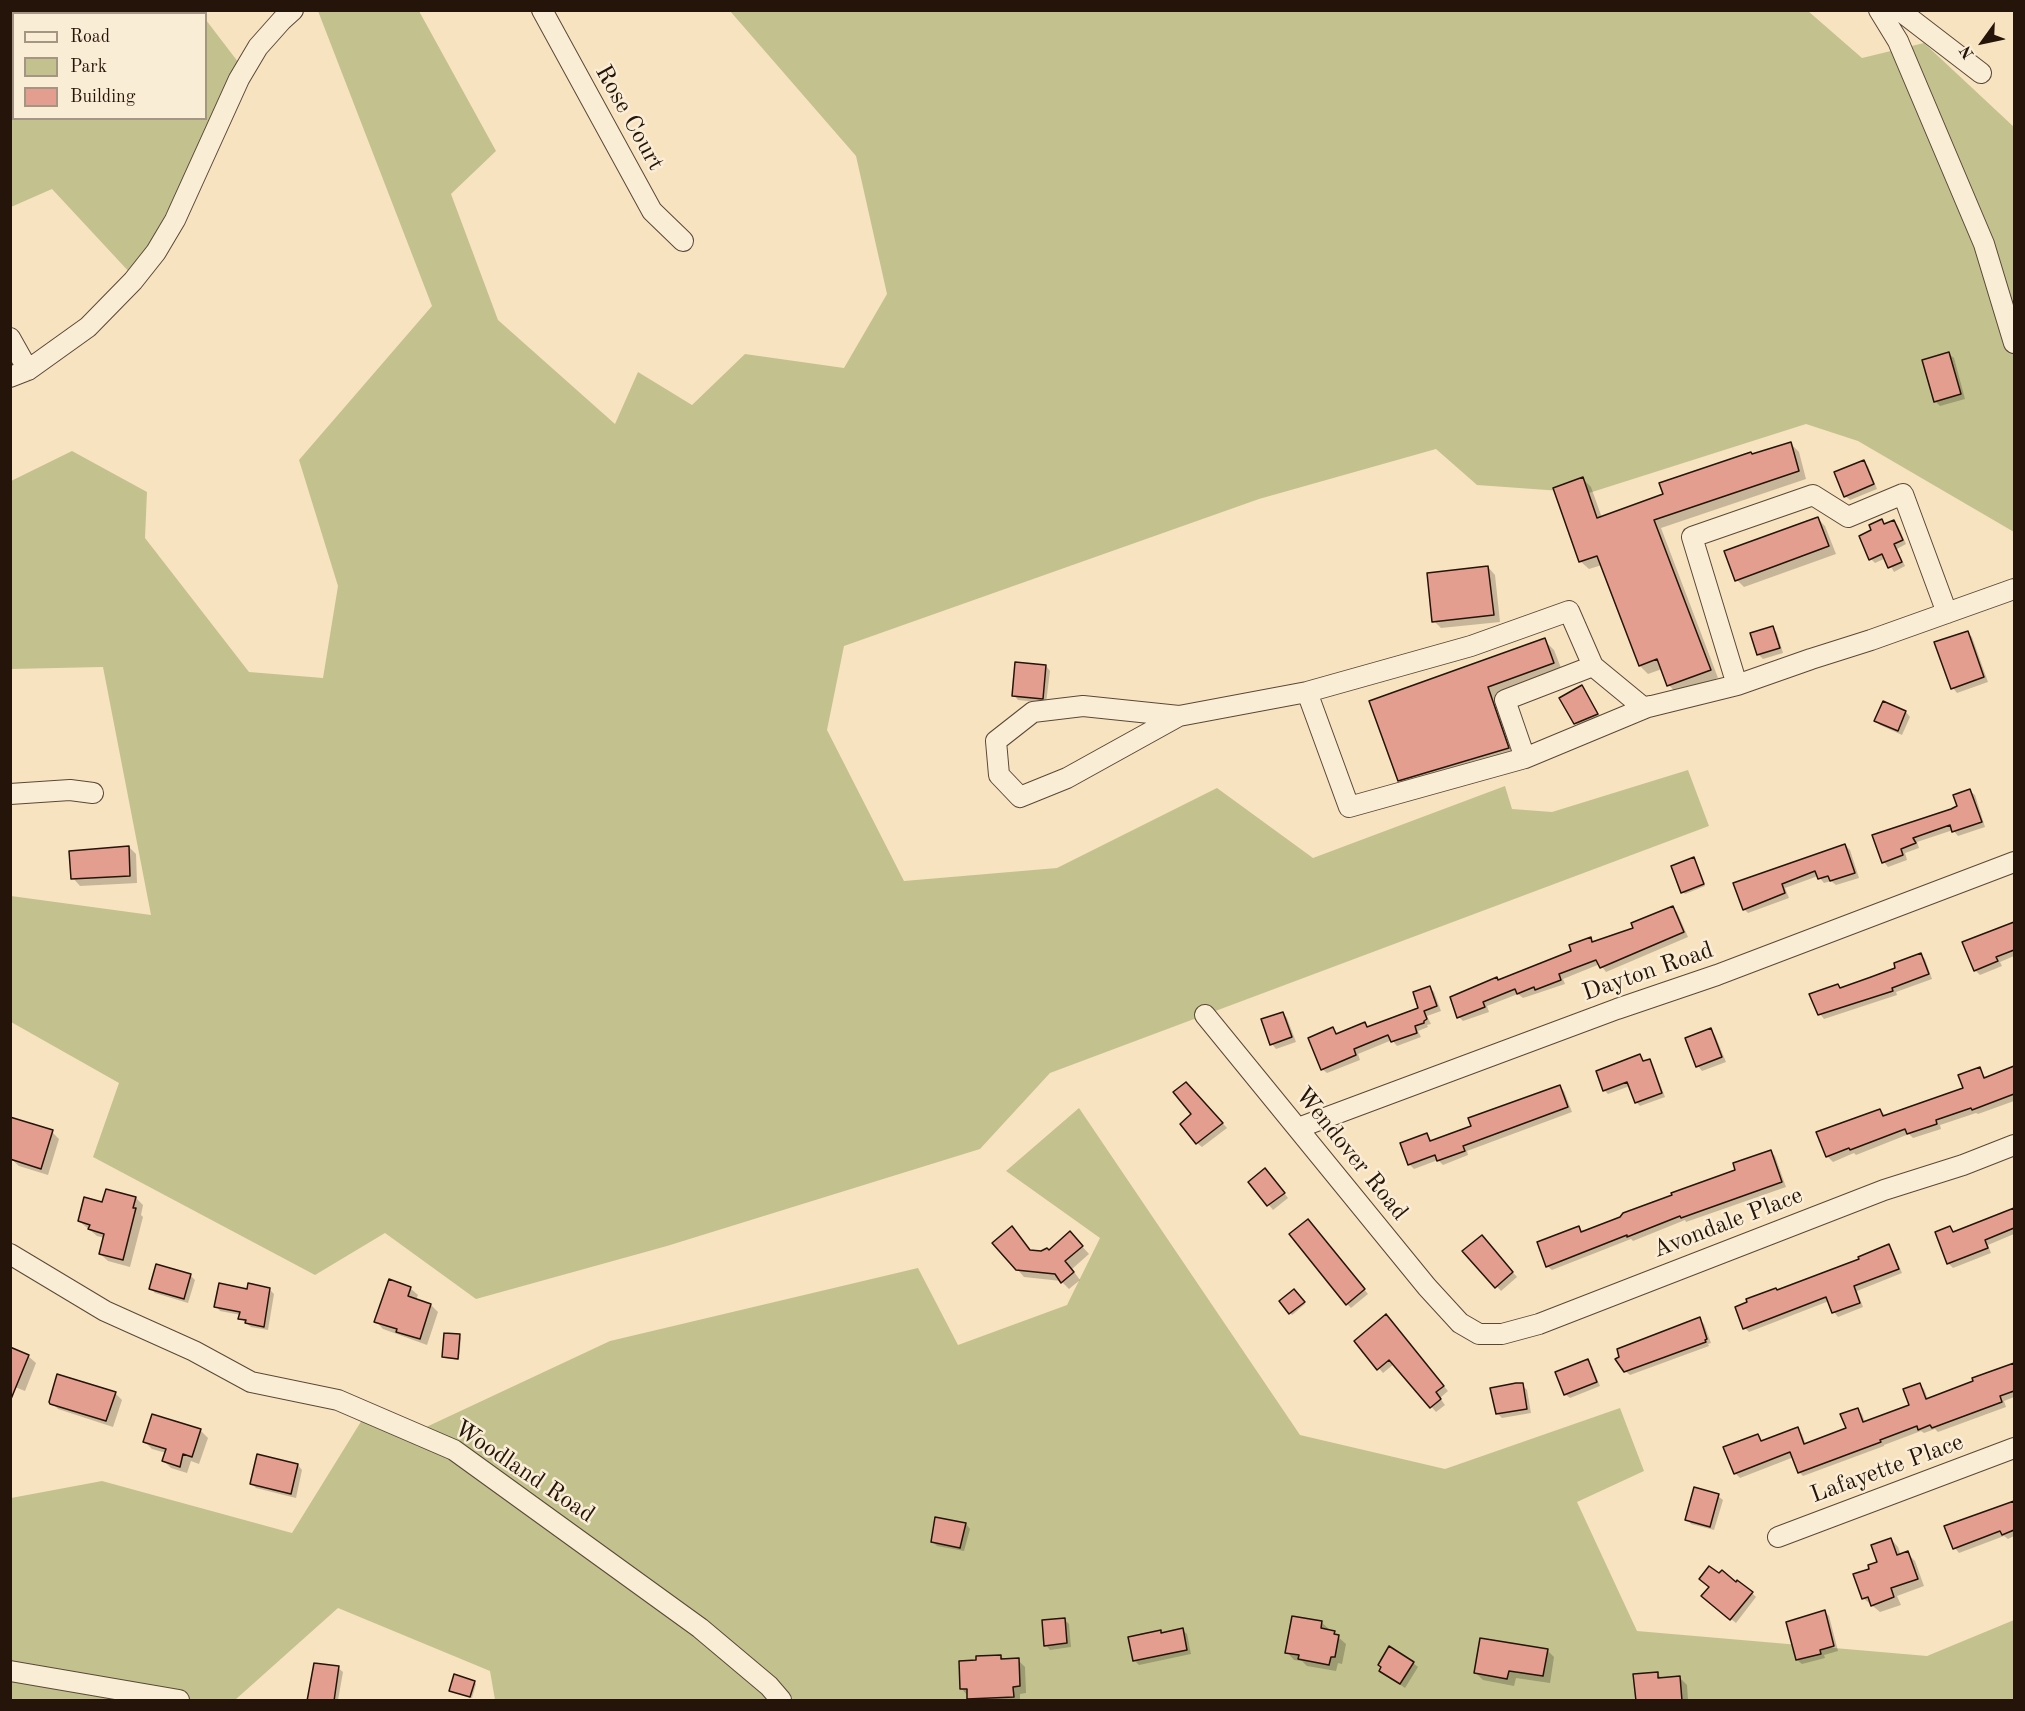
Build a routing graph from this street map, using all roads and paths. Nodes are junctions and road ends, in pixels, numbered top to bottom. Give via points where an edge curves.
1 (293, 10) edge
2 (542, 10) edge
3 (1879, 10) edge
4 (1899, 10) edge
5 (1981, 73) dead end
6 (684, 241) dead end
7 (10, 338) edge
8 (2014, 343) edge
9 (19, 374) edge
10 (2014, 590) edge
11 (1947, 613) junction
12 (1593, 666) junction
13 (1737, 685) junction
14 (1307, 692) junction
15 (1650, 706) junction
16 (1179, 716) junction
17 (1525, 758) junction
18 (93, 793) dead end
19 (10, 794) edge
20 (2014, 862) edge
21 (1205, 1015) dead end
22 (1298, 1128) junction
23 (2014, 1145) edge
24 (10, 1254) edge
25 (1460, 1323) joint
26 (2014, 1448) edge
27 (1778, 1537) dead end
28 (10, 1671) edge
29 (179, 1701) edge
30 (781, 1701) edge

1 - 9 street via 258,48 239,79 175,220 156,252 88,327
2 - 6 street, Rose Court via 652,211
3 - 8 street via 1898,41 1984,244
4 - 5 street
7 - 9 street
10 - 11 street
11 - 13 street
11 - 13 street via 1903,494 1848,517 1813,495 1692,537
12 - 14 street via 1569,611 1471,646
12 - 15 street via 1644,708
12 - 17 street via 1505,699
13 - 15 street
14 - 16 street
14 - 17 street via 1349,807
15 - 17 street
16 - 16 street via 1083,706 1034,712 996,741 999,775 1020,797 1067,778
18 - 19 street via 70,790
20 - 22 street, Dayton Road
21 - 22 street, Wendover Road
22 - 25 street, Wendover Road
23 - 25 street, Avondale Place via 1884,1190 1539,1324 1502,1334 1479,1334
24 - 30 street, Woodland Road via 105,1311 251,1382 338,1400 454,1450 700,1628 769,1686
26 - 27 street, Lafayette Place
28 - 29 street

